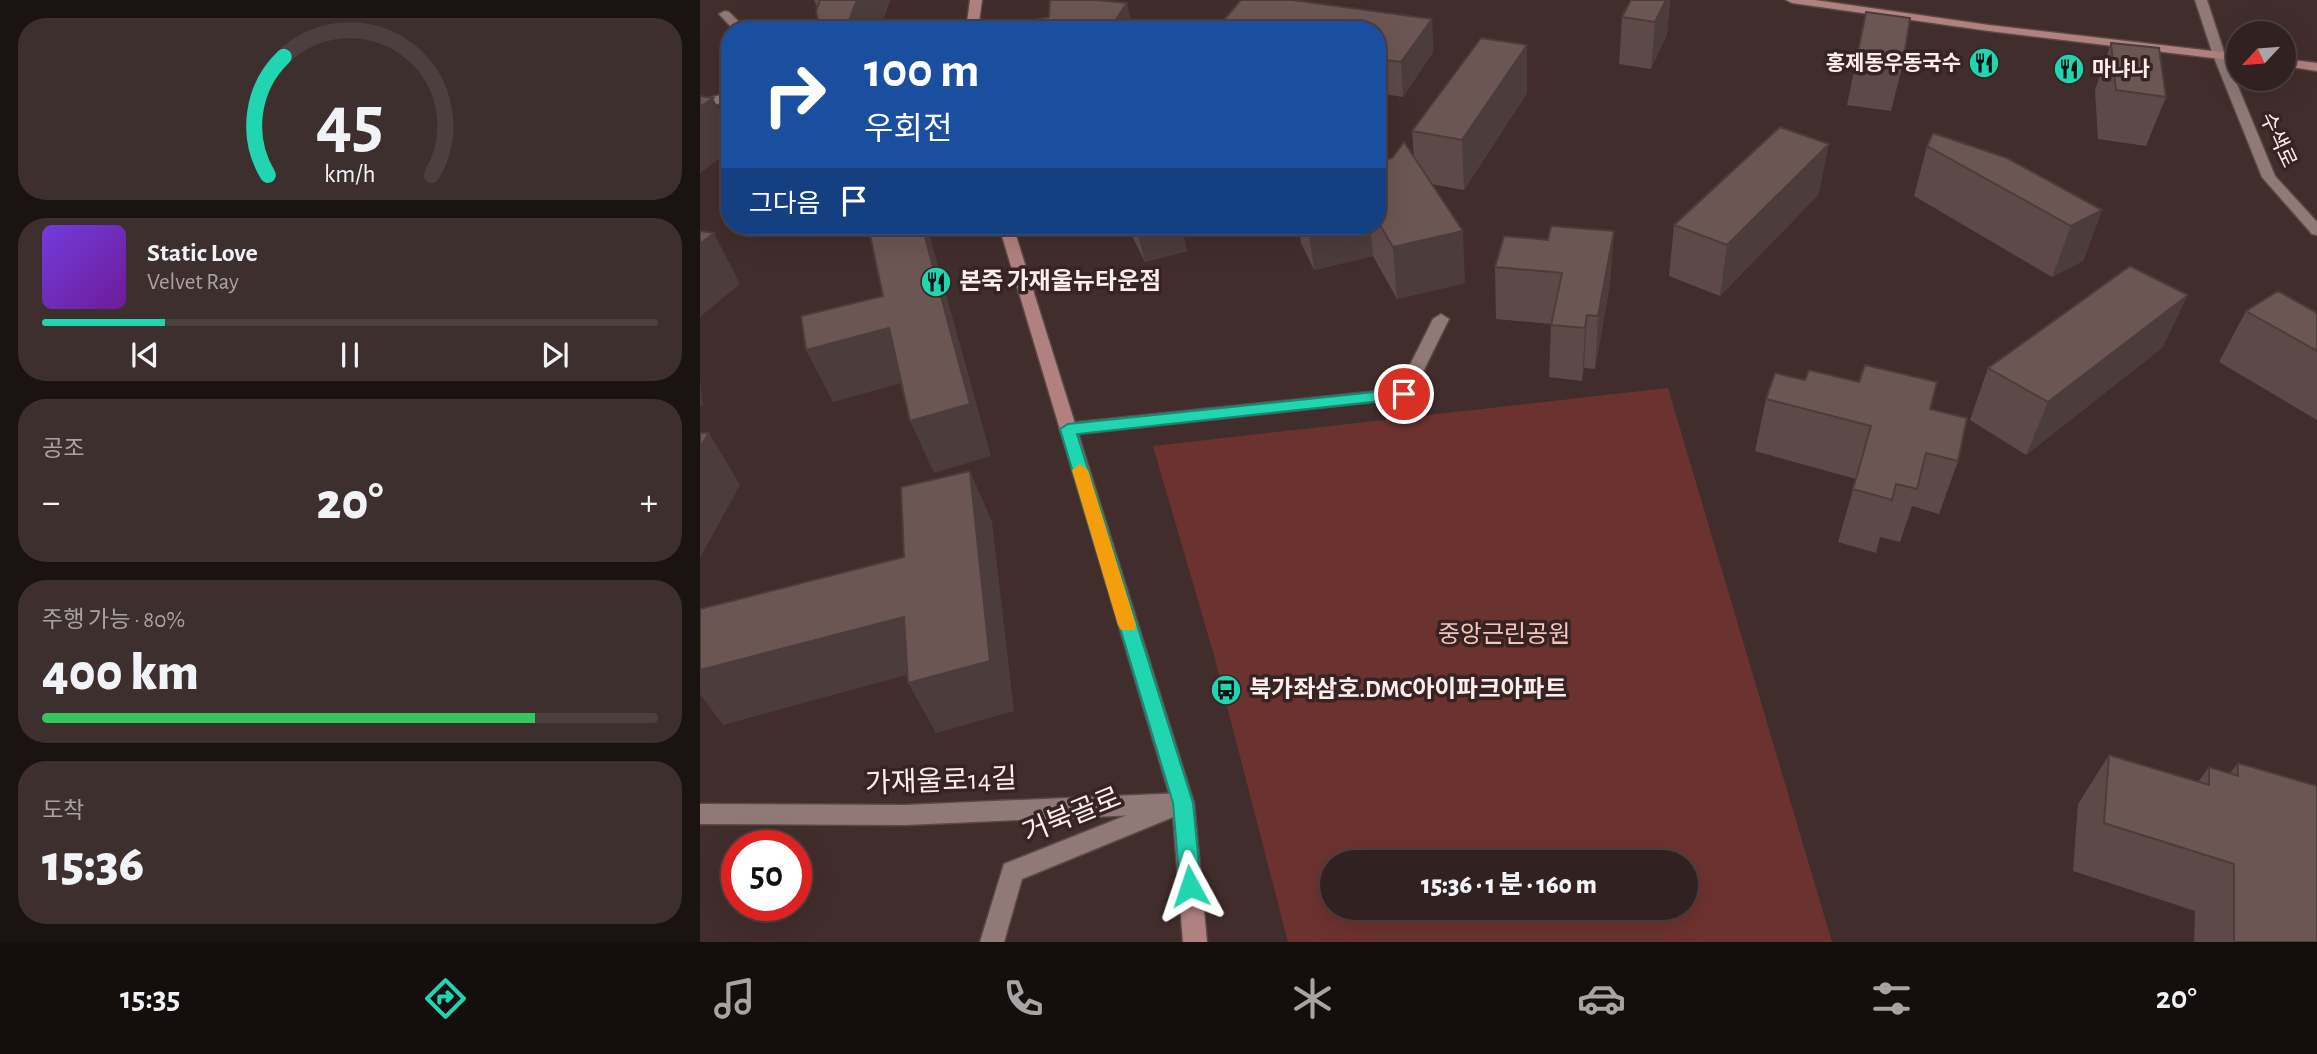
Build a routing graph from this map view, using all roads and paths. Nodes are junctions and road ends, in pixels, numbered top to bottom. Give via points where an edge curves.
1 (976, 0) edge
2 (1792, 0) edge
3 (2201, 0) edge
4 (725, 14) dead end
5 (732, 21) edge
6 (973, 21) edge
7 (2218, 55) junction
8 (2226, 56) edge
9 (2296, 64) edge
10 (2317, 67) edge
11 (721, 99) edge
12 (700, 104) edge
13 (2317, 231) edge
14 (1009, 235) edge
15 (1441, 319) dead end
16 (1068, 429) junction
17 (1183, 803) junction
18 (700, 814) edge
19 (992, 942) edge
20 (1195, 942) edge

1 - 6 main road
2 - 7 main road
3 - 7 street, 수색로
4 - 5 street
7 - 8 main road
7 - 13 street, 수색로 via 2269,177
9 - 10 main road
11 - 12 street
14 - 16 main road
15 - 16 street via 1404,394
16 - 17 main road
17 - 18 street, 가재울로14길 via 905,815
17 - 19 street, 거북골로 via 1012,872
17 - 20 main road

